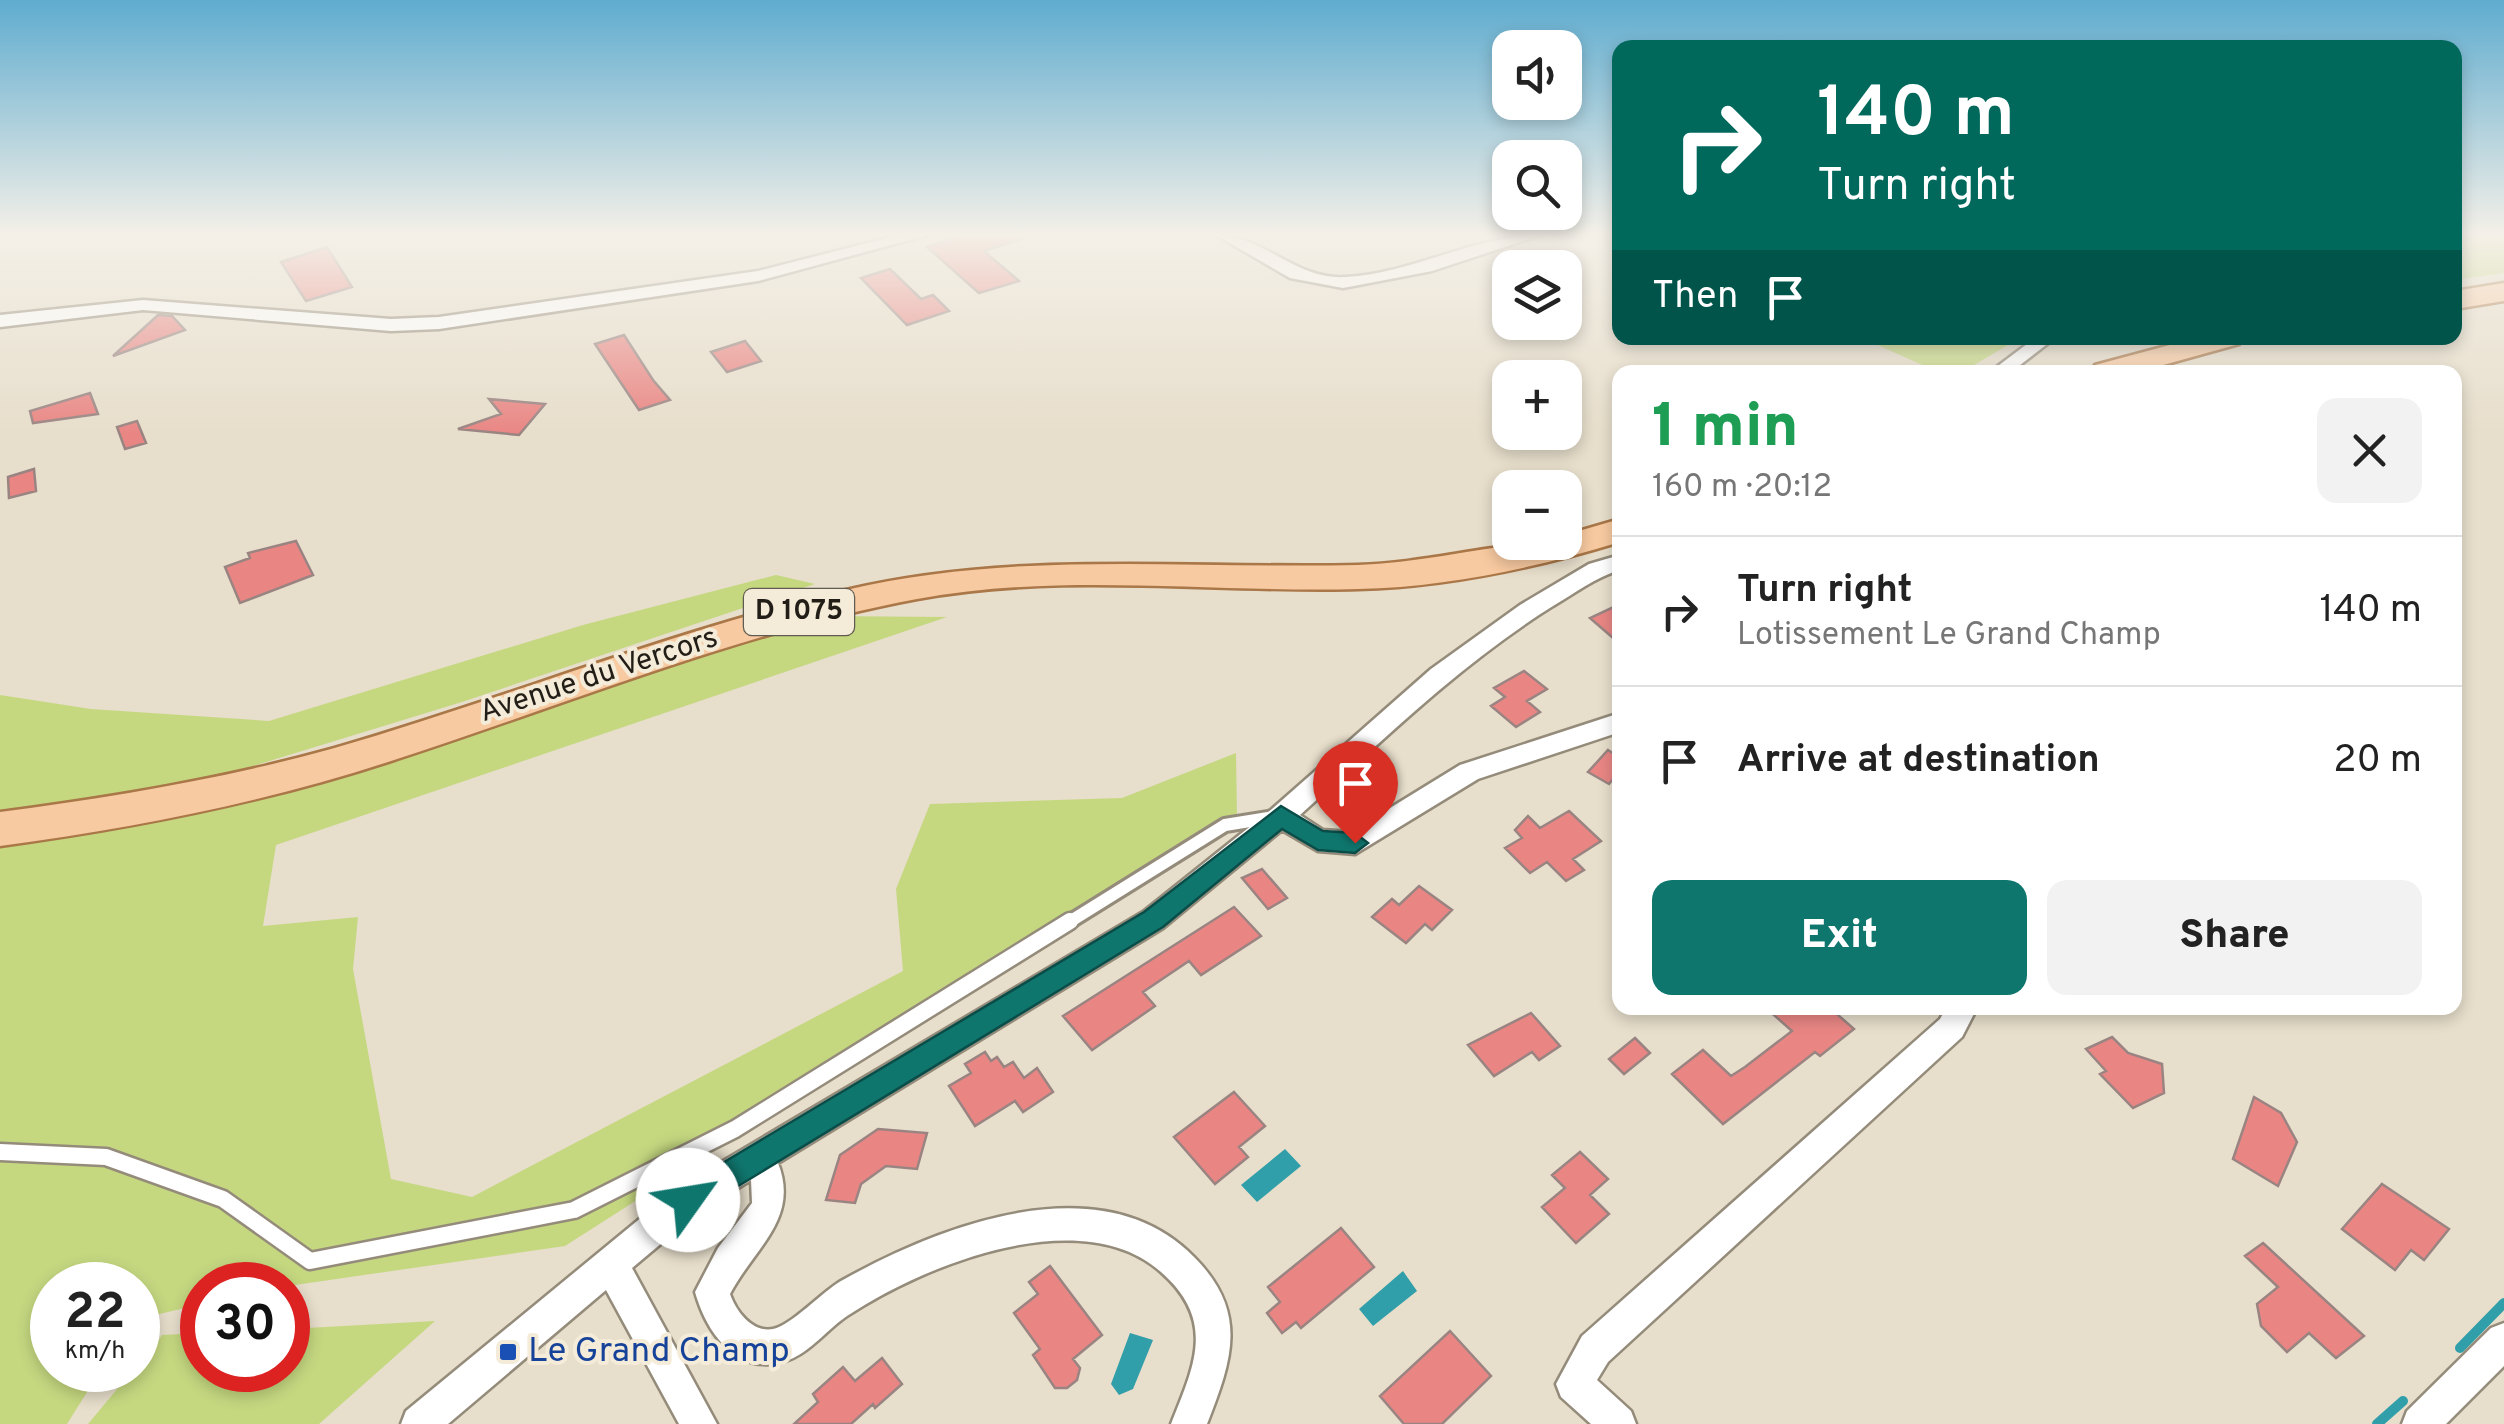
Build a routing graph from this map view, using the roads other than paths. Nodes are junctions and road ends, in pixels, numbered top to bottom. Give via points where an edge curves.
1 (586, 301) edge
2 (0, 321) edge
3 (2036, 345) edge
4 (2203, 345) edge
5 (2008, 365) edge
6 (2131, 365) edge
7 (1612, 532) edge
8 (1612, 564) edge
9 (1612, 725) edge
10 (1281, 816) junction
11 (0, 829) edge
12 (1958, 1015) edge
13 (0, 1152) edge
14 (759, 1155) junction
15 (610, 1263) junction
16 (2504, 1341) edge
17 (419, 1424) edge
18 (699, 1424) edge
19 (1189, 1424) edge
20 (1618, 1424) edge
21 (2420, 1424) edge

1 - 2 street via 440,323 143,305
3 - 5 street
4 - 6 main road
7 - 11 main road, Avenue du Vercors / D 1075 via 1415,573 1050,577 923,586 812,608 684,645 279,778 181,802
8 - 10 street via 1528,611 1440,674
9 - 10 street via 1469,772 1355,843 1318,840
10 - 13 lane via 1225,825 735,1129 574,1210 310,1261 223,1198 106,1157
10 - 14 street via 1154,920
12 - 20 street via 1595,1349 1574,1384
14 - 15 street via 688,1200
14 - 19 street via 773,1188 770,1212 734,1252 712,1292 719,1319 745,1340 768,1347 791,1340 834,1304 876,1282 1029,1226 1104,1225 1165,1252 1208,1308 1216,1339
15 - 17 street
15 - 18 street
16 - 21 street

